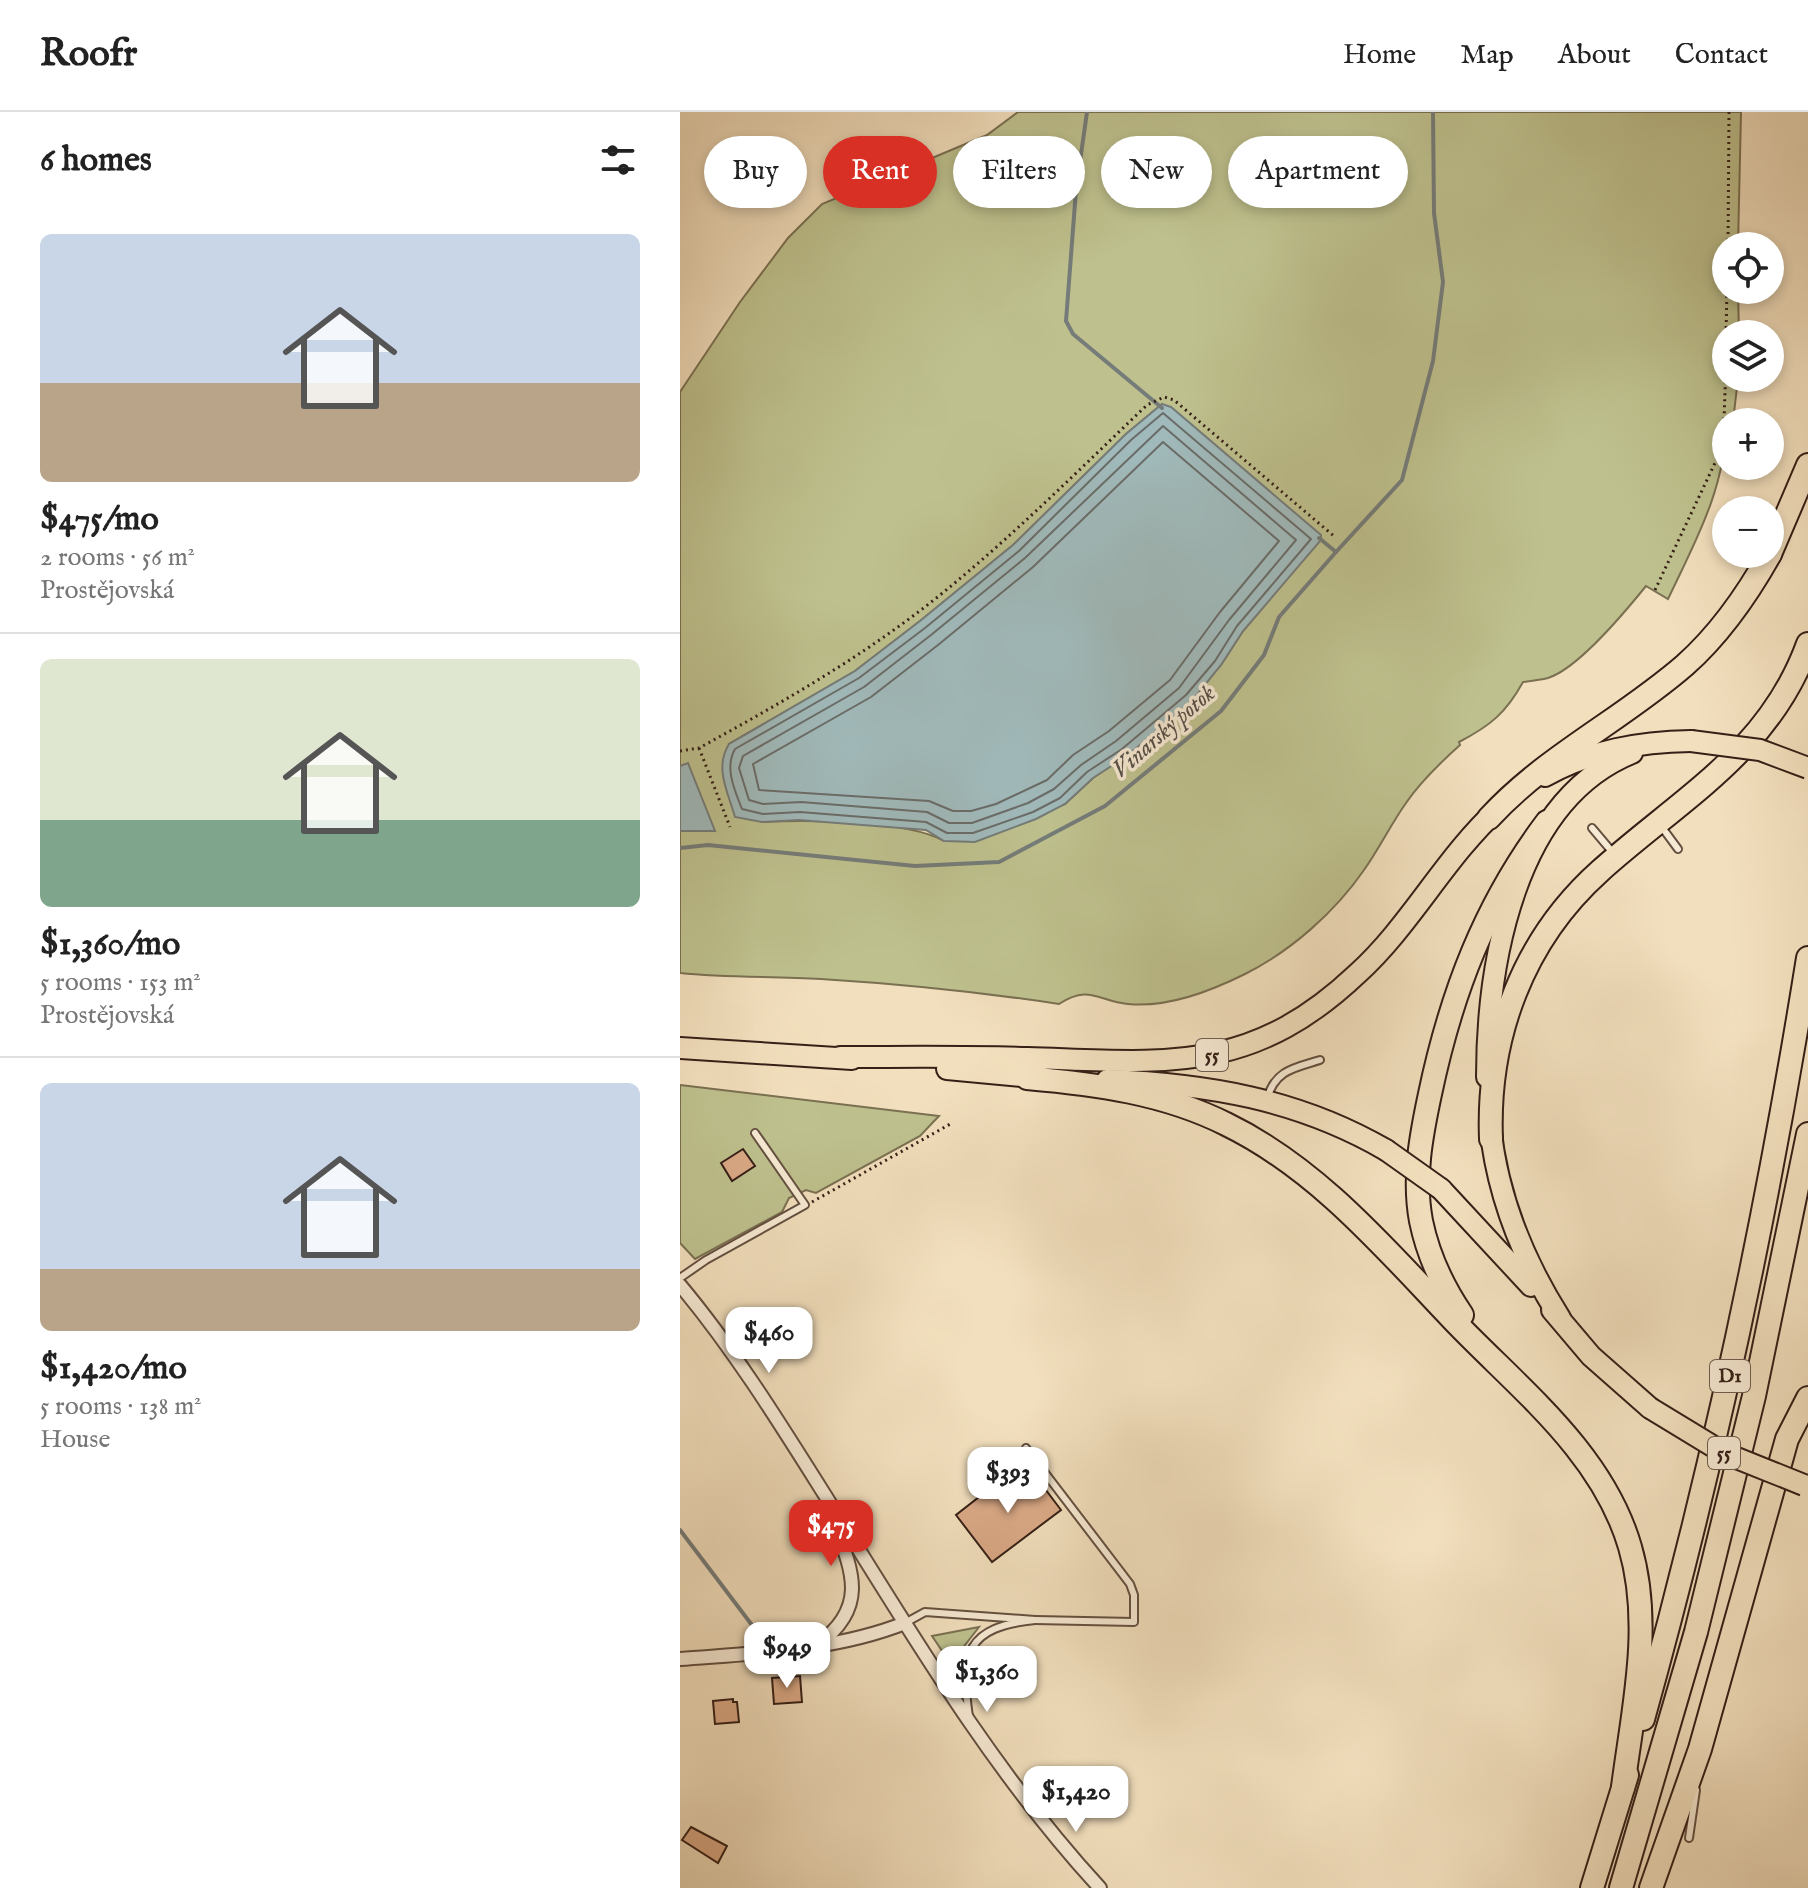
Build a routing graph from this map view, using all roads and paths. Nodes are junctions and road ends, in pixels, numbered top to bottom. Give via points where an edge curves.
1 (1729, 112) edge
2 (1728, 232) edge
3 (1725, 392) edge
4 (1808, 465) edge
5 (1784, 521) edge
6 (1335, 537) dead end
7 (1761, 568) edge
8 (1655, 590) dead end
9 (1808, 644) edge
10 (1691, 741) junction
11 (699, 748) junction
12 (680, 751) edge
13 (1808, 768) edge
14 (1489, 818) junction
15 (1547, 822) junction
16 (1658, 823) junction
17 (730, 827) dead end
18 (1592, 828) dead end
19 (1678, 849) dead end
20 (1616, 857) junction
21 (1808, 958) edge
22 (680, 1048) edge
23 (840, 1057) junction
24 (1320, 1060) dead end
25 (1027, 1078) junction
26 (1267, 1099) junction
27 (952, 1123) dead end
28 (755, 1133) dead end
29 (1808, 1134) edge
30 (1491, 1139) junction
31 (805, 1205) junction
32 (680, 1278) edge
33 (680, 1285) edge
34 (1560, 1318) junction
35 (1517, 1383) junction
36 (1808, 1398) edge
37 (1026, 1448) dead end
38 (1806, 1485) edge
39 (821, 1490) junction
40 (1035, 1620) junction
41 (905, 1623) junction
42 (814, 1646) junction
43 (680, 1659) edge
44 (1719, 1680) junction
45 (970, 1720) junction
46 (1623, 1787) junction
47 (1689, 1838) dead end
48 (1100, 1888) edge
49 (1592, 1888) edge
50 (1621, 1888) edge
51 (1651, 1888) edge

1 - 2 path
3 - 8 path via 1723,446
4 - 5 highway
6 - 11 path via 1174,400 1164,397 1147,405 945,591 808,689
7 - 14 highway via 1730,618 1694,656 1551,760
9 - 16 highway via 1777,706 1747,746
10 - 13 main road, 55, bridge via 1760,750
10 - 14 main road, 55 via 1598,752 1538,781
10 - 15 main road, 55 via 1642,749 1614,761 1586,781
11 - 12 path
11 - 17 path
14 - 23 main road, 55 via 1359,973 1306,1015 1245,1045 1148,1063
15 - 30 main road, 55 via 1520,881 1495,980 1487,1050
15 - 35 highway via 1502,889 1467,961 1434,1074 1418,1174 1426,1242 1446,1288
16 - 19 lane
16 - 20 highway
18 - 20 lane
20 - 30 highway via 1557,917 1516,987 1497,1045
21 - 46 highway, D1 via 1779,1141 1728,1386
22 - 23 main road, 55
23 - 25 main road, 55
24 - 26 lane via 1278,1075
25 - 26 main road, 55 via 1181,1084
25 - 35 highway via 1157,1097 1206,1114 1256,1141 1351,1214
26 - 34 main road, 55, bridge via 1333,1122 1386,1150 1441,1189
27 - 31 path
28 - 31 lane
29 - 50 highway, D1 via 1714,1558
30 - 34 main road, 55 via 1514,1231
31 - 32 lane
33 - 39 street via 734,1355
34 - 38 main road, 55, bridge via 1601,1365 1650,1408 1724,1453
35 - 46 highway via 1591,1466 1631,1550 1641,1626
36 - 44 highway via 1774,1482
37 - 40 lane via 1134,1595 1134,1622
39 - 41 street
39 - 42 street via 853,1588 839,1624
40 - 41 lane via 925,1612
40 - 45 lane via 992,1628 978,1640 963,1678
41 - 42 street
41 - 45 street
42 - 43 street
44 - 47 lane
44 - 51 highway
45 - 48 street via 1044,1823
46 - 49 highway, D1

